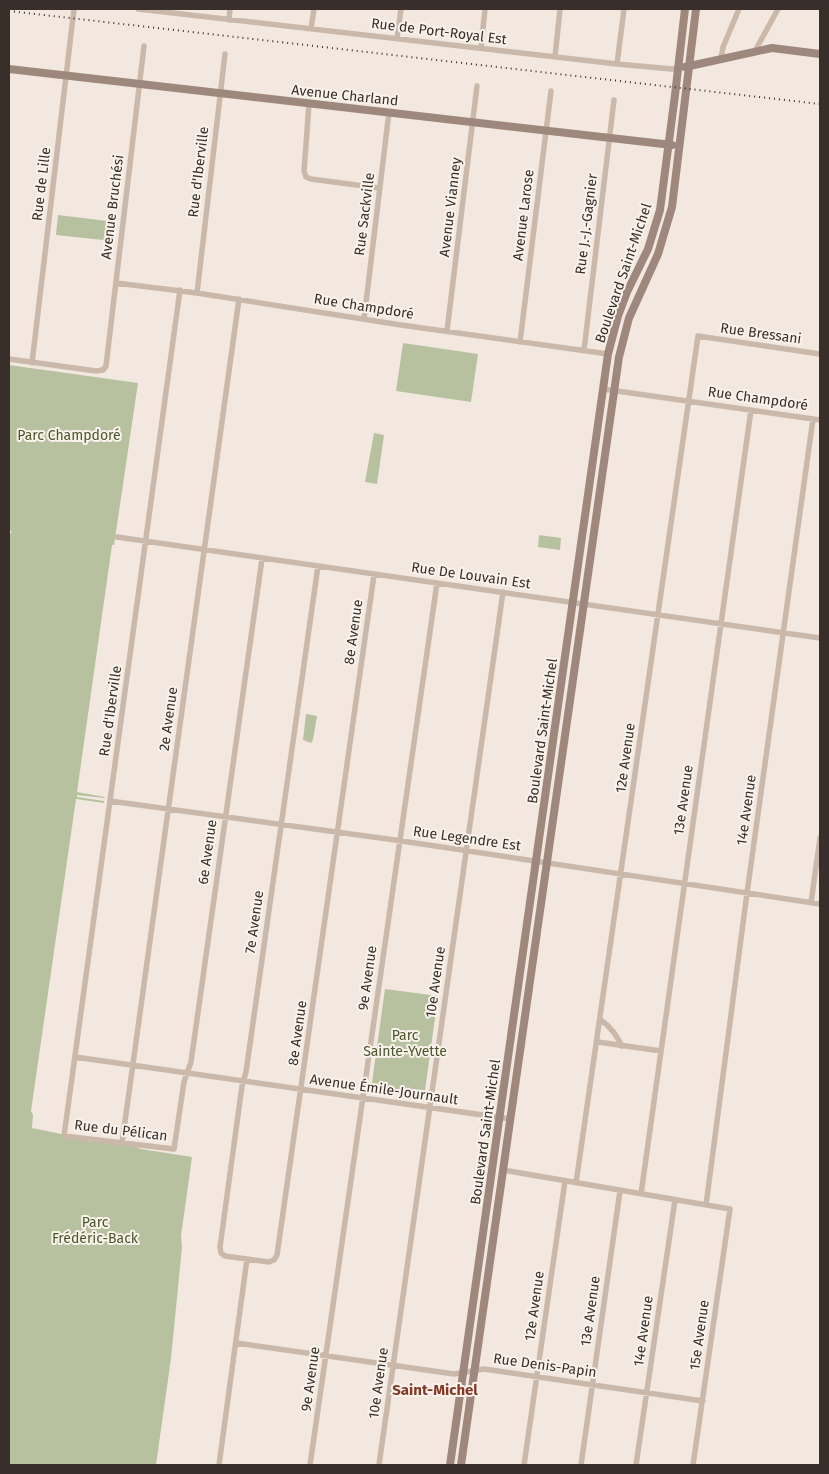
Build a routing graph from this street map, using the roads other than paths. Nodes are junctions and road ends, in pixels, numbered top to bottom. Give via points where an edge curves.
1 (74, 9) edge
2 (138, 9) edge
3 (148, 9) edge
4 (230, 9) edge
5 (314, 9) edge
6 (401, 9) edge
7 (485, 9) edge
8 (560, 9) edge
9 (624, 9) edge
10 (685, 9) edge
11 (696, 9) edge
12 (739, 9) edge
13 (778, 9) edge
14 (229, 20) junction
15 (311, 29) junction
16 (397, 39) junction
17 (144, 46) dead end
18 (481, 48) junction
19 (755, 51) junction
20 (225, 54) dead end
21 (820, 54) edge
22 (555, 57) junction
23 (721, 58) junction
24 (617, 64) junction
25 (689, 66) junction
26 (9, 68) edge
27 (678, 68) junction
28 (66, 76) junction
29 (139, 84) junction
30 (476, 86) dead end
31 (551, 91) dead end
32 (220, 93) junction
33 (614, 100) dead end
34 (309, 104) junction
35 (389, 112) junction
36 (472, 122) junction
37 (546, 130) junction
38 (609, 138) junction
39 (669, 145) junction
40 (679, 146) junction
41 (379, 188) junction
42 (116, 283) junction
43 (180, 290) junction
44 (197, 293) junction
45 (239, 299) junction
46 (364, 320) junction
47 (448, 331) junction
48 (698, 336) joint
49 (520, 342) junction
50 (584, 350) junction
51 (608, 354) junction
52 (820, 354) edge
53 (9, 359) edge
54 (32, 363) junction
55 (603, 389) junction
56 (614, 390) junction
57 (688, 401) junction
58 (751, 410) junction
59 (813, 419) junction
60 (820, 420) edge
61 (118, 538) dead end
62 (145, 541) junction
63 (204, 550) junction
64 (262, 559) junction
65 (318, 566) junction
66 (374, 575) junction
67 (437, 583) junction
68 (503, 592) junction
69 (573, 603) junction
70 (584, 604) junction
71 (658, 615) junction
72 (721, 624) junction
73 (784, 633) junction
74 (820, 638) edge
75 (110, 801) junction
76 (168, 808) junction
77 (224, 816) junction
78 (280, 824) junction
79 (337, 832) junction
80 (820, 838) edge
81 (400, 841) junction
82 (466, 851) junction
83 (536, 861) junction
84 (547, 863) junction
85 (621, 874) junction
86 (684, 883) junction
87 (747, 893) junction
88 (811, 903) junction
89 (820, 904) edge
90 (600, 1020) junction
91 (598, 1042) junction
92 (622, 1046) junction
93 (661, 1052) junction
94 (75, 1057) junction
95 (133, 1066) junction
96 (187, 1074) junction
97 (243, 1082) junction
98 (301, 1090) junction
99 (363, 1098) junction
100 (430, 1107) junction
101 (499, 1118) junction
102 (511, 1119) junction
103 (64, 1136) joint
104 (122, 1143) junction
105 (174, 1149) joint
106 (504, 1170) junction
107 (565, 1181) junction
108 (576, 1183) junction
109 (620, 1191) junction
110 (641, 1194) junction
111 (675, 1200) junction
112 (706, 1205) junction
113 (247, 1258) junction
114 (236, 1343) junction
115 (326, 1355) junction
116 (393, 1366) junction
117 (475, 1371) junction
118 (464, 1373) junction
119 (537, 1377) junction
120 (592, 1385) junction
121 (647, 1392) junction
122 (703, 1401) junction
123 (219, 1465) edge
124 (310, 1465) edge
125 (379, 1465) edge
126 (450, 1465) edge
127 (461, 1465) edge
128 (524, 1465) edge
129 (580, 1465) edge
130 (636, 1465) edge
131 (693, 1465) edge

1 - 28 street, Rue de Lille
2 - 3 street, Rue de Port-Royal Est
3 - 14 street, Rue de Port-Royal Est
4 - 14 street
5 - 15 street
6 - 16 street
7 - 18 street
8 - 22 street
9 - 24 street
10 - 27 main road, Boulevard Saint-Michel
11 - 25 main road, Boulevard Saint-Michel
12 - 23 street
13 - 19 street
14 - 15 street, Rue de Port-Royal Est
15 - 16 street, Rue de Port-Royal Est
16 - 18 street, Rue de Port-Royal Est
17 - 29 street, Avenue Bruchési
18 - 22 street, Rue de Port-Royal Est
19 - 21 main road via 777,48
19 - 23 main road
20 - 32 street, Rue d'Iberville
22 - 24 street, Rue de Port-Royal Est
23 - 25 main road
24 - 27 street, Rue de Port-Royal Est
25 - 27 main road
25 - 40 main road, Boulevard Saint-Michel
26 - 28 main road, Avenue Charland
27 - 39 main road, Boulevard Saint-Michel
28 - 29 main road, Avenue Charland
28 - 54 street, Rue de Lille
29 - 32 main road, Avenue Charland
29 - 42 street, Avenue Bruchési
30 - 36 street, Avenue Vianney
31 - 37 street, Avenue Larose
32 - 34 main road, Avenue Charland
32 - 44 street, Rue d'Iberville
33 - 38 street, Rue J.-J.-Gagnier
34 - 35 main road, Avenue Charland
34 - 41 street via 306,177
35 - 36 main road, Avenue Charland
35 - 41 street, Rue Sackville
36 - 37 main road, Avenue Charland
36 - 47 street, Avenue Vianney
37 - 38 main road, Avenue Charland
37 - 49 street, Avenue Larose
38 - 39 main road, Avenue Charland
38 - 50 street, Rue J.-J.-Gagnier
39 - 40 main road, Avenue Charland
39 - 51 main road, Boulevard Saint-Michel via 655,229 623,303
40 - 56 main road, Boulevard Saint-Michel via 668,224 627,324
41 - 46 street, Rue Sackville
42 - 43 street, Rue Champdoré
42 - 54 street, Avenue Bruchési via 107,362 103,370
43 - 44 street, Rue Champdoré
43 - 62 street, Rue d'Iberville
44 - 45 street, Rue Champdoré
45 - 46 street, Rue Champdoré
45 - 63 street, 2e Avenue
46 - 47 street, Rue Champdoré
47 - 49 street, Rue Champdoré
48 - 52 street, Rue Bressani
48 - 57 street, 12e Avenue
49 - 50 street, Rue Champdoré
50 - 51 street, Rue Champdoré
51 - 55 main road, Boulevard Saint-Michel
53 - 54 street
55 - 56 street, Rue Champdoré
55 - 69 main road, Boulevard Saint-Michel
56 - 57 street, Rue Champdoré
56 - 70 main road, Boulevard Saint-Michel
57 - 58 street, Rue Champdoré
57 - 71 street, 12e Avenue
58 - 59 street, Rue Champdoré
58 - 72 street, 13e Avenue
59 - 60 street, Rue Champdoré
59 - 73 street, 14e Avenue
61 - 62 street, Rue De Louvain Est
62 - 63 street, Rue De Louvain Est
62 - 75 street, Rue d'Iberville
63 - 64 street, Rue De Louvain Est
63 - 76 street, 2e Avenue
64 - 65 street, Rue De Louvain Est
64 - 77 street, 6e Avenue
65 - 66 street, Rue De Louvain Est
65 - 78 street, 7e Avenue
66 - 67 street, Rue De Louvain Est
66 - 79 street, 8e Avenue
67 - 68 street, Rue De Louvain Est
67 - 81 street, 9e Avenue
68 - 69 street, Rue De Louvain Est
68 - 82 street, 10e Avenue
69 - 70 street, Rue De Louvain Est
69 - 83 main road, Boulevard Saint-Michel
70 - 71 street, Rue De Louvain Est
70 - 84 main road, Boulevard Saint-Michel
71 - 72 street, Rue De Louvain Est
71 - 85 street, 12e Avenue
72 - 73 street, Rue De Louvain Est
72 - 86 street, 13e Avenue
73 - 74 street, Rue De Louvain Est
73 - 87 street, 14e Avenue
75 - 76 street, Rue Legendre Est
75 - 94 street, Rue d'Iberville
76 - 77 street, Rue Legendre Est
76 - 95 street, 2e Avenue
77 - 78 street, Rue Legendre Est
77 - 96 street, 6e Avenue
78 - 79 street, Rue Legendre Est
78 - 97 street, 7e Avenue
79 - 81 street, Rue Legendre Est
79 - 98 street, 8e Avenue
80 - 88 street
81 - 82 street, Rue Legendre Est
81 - 99 street, 9e Avenue
82 - 83 street, Rue Legendre Est
82 - 100 street, 10e Avenue
83 - 84 street, Rue Legendre Est
83 - 101 main road, Boulevard Saint-Michel
84 - 85 street, Rue Legendre Est
84 - 102 main road, Boulevard Saint-Michel
85 - 86 street, Rue Legendre Est
85 - 90 street, 12e Avenue
86 - 87 street, Rue Legendre Est
86 - 93 street, 13e Avenue
87 - 88 street, Rue Legendre Est
87 - 112 street, 14e Avenue
88 - 89 street, Rue Legendre Est
90 - 91 street, 12e Avenue
90 - 92 street via 609,1026
91 - 92 street
91 - 108 street, 12e Avenue
92 - 93 street
93 - 110 street, 13e Avenue
94 - 95 street, Avenue Émile-Journault
94 - 103 street, Rue d'Iberville
95 - 96 street, Avenue Émile-Journault
95 - 104 street, 2e Avenue
96 - 97 street, Avenue Émile-Journault
96 - 105 street, 6e Avenue
97 - 98 street, Avenue Émile-Journault
97 - 113 street, 7e Avenue via 220,1247 225,1256
98 - 99 street, Avenue Émile-Journault
98 - 113 street, 8e Avenue via 277,1255 269,1262
99 - 100 street, Avenue Émile-Journault
99 - 115 street, 9e Avenue
100 - 101 street, Avenue Émile-Journault
100 - 116 street, 10e Avenue
101 - 102 street, Avenue Émile-Journault
101 - 118 main road, Boulevard Saint-Michel
102 - 106 main road, Boulevard Saint-Michel
103 - 104 street, Rue du Pélican
104 - 105 street, Rue du Pélican
106 - 107 street
106 - 117 main road, Boulevard Saint-Michel
107 - 108 street
107 - 119 street, 12e Avenue
108 - 109 street
109 - 110 street
109 - 120 street, 13e Avenue
110 - 111 street
111 - 112 street
111 - 121 street, 14e Avenue
112 - 122 street, 15e Avenue via 730,1209
113 - 114 street
114 - 115 street, Rue Denis-Papin
114 - 123 street
115 - 116 street, Rue Denis-Papin
115 - 124 street, 9e Avenue
116 - 118 street, Rue Denis-Papin
116 - 125 street, 10e Avenue
117 - 118 street, Rue Denis-Papin
117 - 119 street, Rue Denis-Papin via 484,1369
117 - 127 main road, Boulevard Saint-Michel
118 - 126 main road, Boulevard Saint-Michel
119 - 120 street, Rue Denis-Papin
119 - 128 street, 12e Avenue
120 - 121 street, Rue Denis-Papin
120 - 129 street, 13e Avenue
121 - 122 street, Rue Denis-Papin
121 - 130 street, 14e Avenue
122 - 131 street, 15e Avenue

